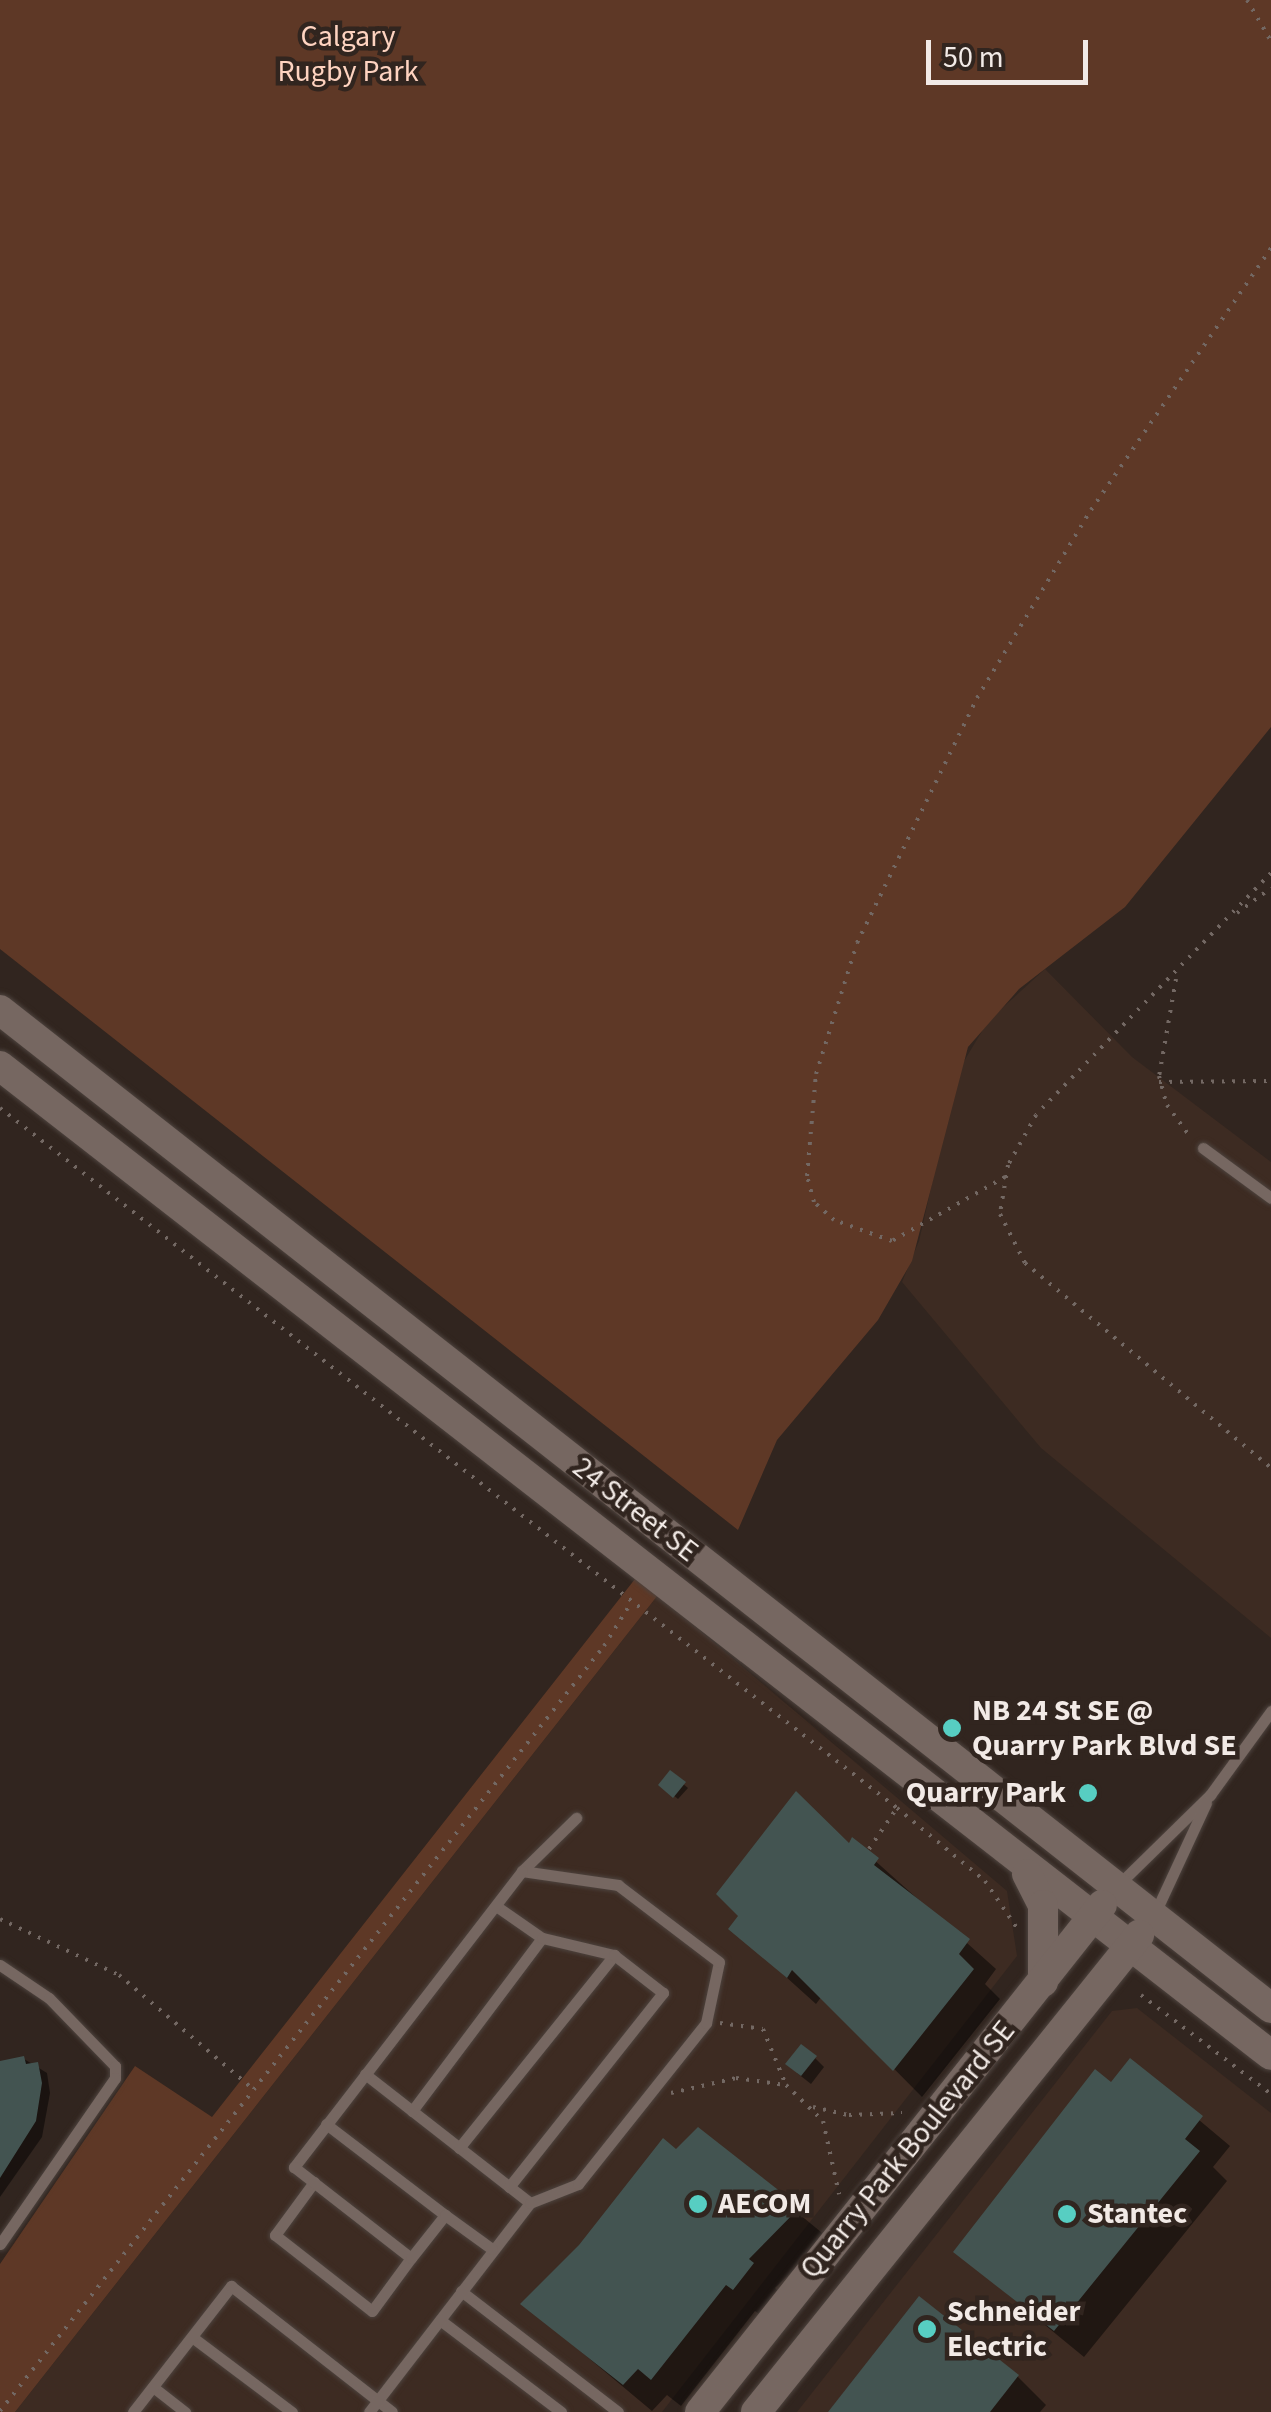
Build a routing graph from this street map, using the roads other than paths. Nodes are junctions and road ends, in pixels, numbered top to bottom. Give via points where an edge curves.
1 (0, 1010) edge
2 (0, 1066) edge
3 (1202, 1148) road end
4 (1271, 1198) edge
5 (1271, 1711) edge
6 (1210, 1796) junction
7 (576, 1818) dead end
8 (1023, 1866) junction
9 (522, 1871) junction
10 (1114, 1888) junction
11 (496, 1906) junction
12 (1154, 1917) junction
13 (1090, 1920) junction
14 (542, 1938) junction
15 (1128, 1949) junction
16 (614, 1954) junction
17 (0, 1965) edge
18 (1044, 1982) junction
19 (1271, 2008) edge
20 (1271, 2055) edge
21 (365, 2074) junction
22 (412, 2111) junction
23 (326, 2124) junction
24 (459, 2148) junction
25 (314, 2182) junction
26 (509, 2186) junction
27 (530, 2203) junction
28 (445, 2215) junction
29 (0, 2244) edge
30 (492, 2250) junction
31 (411, 2258) junction
32 (461, 2291) junction
33 (440, 2320) junction
34 (192, 2337) junction
35 (153, 2387) junction
36 (373, 2407) edge
37 (134, 2412) edge
38 (185, 2412) edge
39 (292, 2412) edge
40 (392, 2412) edge
41 (561, 2412) edge
42 (618, 2412) edge
43 (700, 2412) edge
44 (756, 2412) edge

1 - 10 main road, 24 Street SE
2 - 8 main road, 24 Street SE
3 - 4 lane
5 - 6 lane
6 - 10 lane
6 - 12 lane
7 - 9 lane
8 - 13 main road, 24 Street SE
8 - 18 main road via 1043,1905
9 - 11 lane
9 - 27 lane via 618,1885 719,1962 706,2023 647,2100 578,2184
10 - 12 main road, 24 Street SE
10 - 13 main road, Quarry Park Boulevard SE
11 - 14 lane
11 - 21 lane
12 - 15 main road, Quarry Park Boulevard SE
12 - 19 main road, 24 Street SE
13 - 15 main road, 24 Street SE
13 - 18 main road, Quarry Park Boulevard SE
14 - 16 lane
14 - 22 lane
15 - 20 main road, 24 Street SE
15 - 44 main road, Quarry Park Boulevard SE
16 - 24 lane
16 - 26 lane via 663,1993
17 - 29 lane via 48,1998 115,2066 115,2078
18 - 43 main road, Quarry Park Boulevard SE
21 - 22 lane
21 - 23 lane
22 - 24 lane
23 - 25 lane via 294,2166
23 - 28 lane
24 - 26 lane
25 - 31 lane
25 - 31 lane via 275,2235 372,2310
26 - 27 lane
27 - 30 lane
28 - 30 lane
28 - 31 lane
30 - 32 lane
32 - 33 lane
32 - 42 lane
33 - 36 lane
33 - 41 lane
34 - 35 lane
34 - 36 lane via 232,2286
34 - 39 lane
35 - 37 lane
35 - 38 lane
36 - 40 lane

